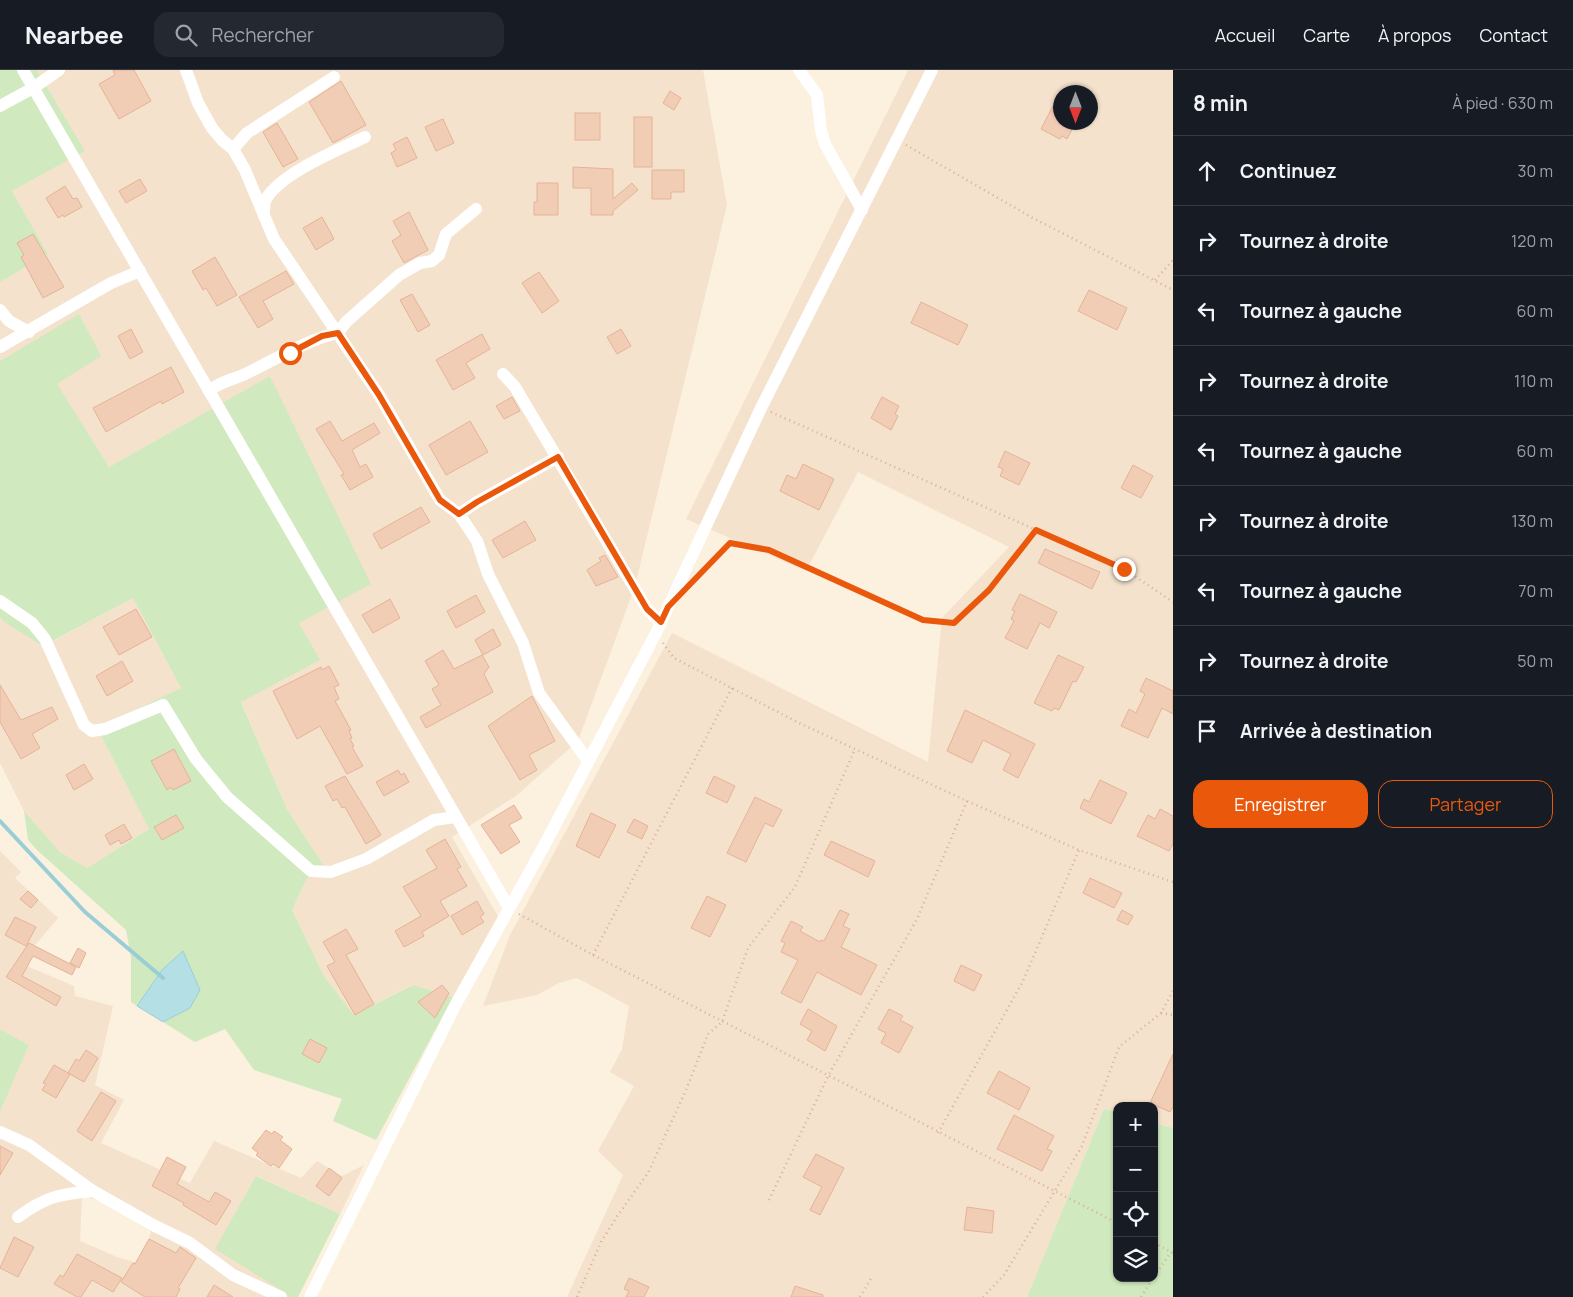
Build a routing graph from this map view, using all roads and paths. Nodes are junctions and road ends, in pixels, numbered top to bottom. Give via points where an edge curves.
1 (23, 70) edge
2 (59, 70) edge
3 (186, 70) edge
4 (799, 70) edge
5 (932, 70) edge
6 (334, 77) dead end
7 (33, 88) junction
8 (0, 106) edge
9 (365, 137) dead end
10 (896, 140) junction
11 (234, 149) junction
12 (476, 210) dead end
13 (862, 210) junction
14 (264, 218) junction
15 (1173, 260) edge
16 (140, 271) junction
17 (1155, 280) junction
18 (1173, 290) edge
19 (0, 310) edge
20 (29, 332) junction
21 (338, 333) junction
22 (0, 347) edge
23 (504, 374) dead end
24 (208, 390) junction
25 (761, 408) junction
26 (558, 457) junction
27 (459, 514) junction
28 (1036, 530) junction
29 (691, 584) dead end
30 (0, 601) edge
31 (1173, 602) edge
32 (659, 628) junction
33 (732, 688) junction
34 (855, 749) junction
35 (588, 761) junction
36 (967, 801) junction
37 (456, 817) junction
38 (1079, 850) junction
39 (1173, 882) edge
40 (509, 908) junction
41 (593, 955) junction
42 (1173, 991) edge
43 (1161, 1012) junction
44 (1173, 1016) edge
45 (722, 1022) junction
46 (828, 1076) junction
47 (0, 1132) edge
48 (938, 1133) junction
49 (1054, 1190) junction
50 (93, 1191) junction
51 (769, 1200) dead end
52 (18, 1218) dead end
53 (1113, 1221) edge
54 (1158, 1245) edge
55 (1172, 1252) edge
56 (1158, 1272) edge
57 (872, 1277) dead end
58 (1151, 1282) edge
59 (281, 1297) edge
60 (310, 1297) edge
61 (577, 1297) edge
62 (860, 1297) edge
63 (983, 1297) edge
64 (1141, 1297) edge

1 - 7 street
2 - 7 street
3 - 11 street via 198,103 212,128
4 - 13 street via 818,95 820,130 825,144
5 - 10 street
6 - 11 street via 247,133
7 - 8 street
7 - 16 street
9 - 14 street via 305,166 276,187 265,201
10 - 13 street
10 - 17 path via 1031,217
11 - 14 street
12 - 21 street via 446,234 439,255 399,275
13 - 25 street
14 - 21 street via 274,239
15 - 17 path
16 - 20 street via 111,283
16 - 24 street
17 - 18 path
19 - 20 street via 9,321
20 - 22 street
21 - 24 street via 322,336
21 - 27 street via 379,395 440,500
23 - 26 street via 516,387
24 - 37 street
25 - 28 path
25 - 32 street
26 - 27 street
26 - 32 street
27 - 35 street via 477,541 488,574 523,643 539,693
28 - 29 path via 989,590 954,623 923,620 769,550 730,543
28 - 31 path via 1124,569
30 - 37 street via 32,623 45,639 84,725 92,731 105,729 163,705 196,759 227,797 311,871 331,872 366,859 434,820
32 - 33 path via 674,658
32 - 35 street
33 - 34 path
33 - 41 path
34 - 36 path
34 - 45 path via 795,887 748,948
35 - 40 street
36 - 38 path
36 - 46 path via 917,919
37 - 40 street
38 - 39 path
38 - 48 path via 1023,981
40 - 41 path
40 - 60 street via 456,1004
41 - 45 path
42 - 43 path
43 - 44 path
43 - 49 path via 1119,1046 1082,1146
45 - 46 path
45 - 61 path via 708,1034 648,1173 601,1242
46 - 48 path
46 - 51 path
47 - 50 street via 30,1145
48 - 49 path
49 - 53 path
49 - 63 path via 1004,1275
50 - 52 street via 64,1193 38,1202
50 - 59 street via 190,1243 233,1276
54 - 55 path
55 - 56 path
57 - 62 path
58 - 64 path

